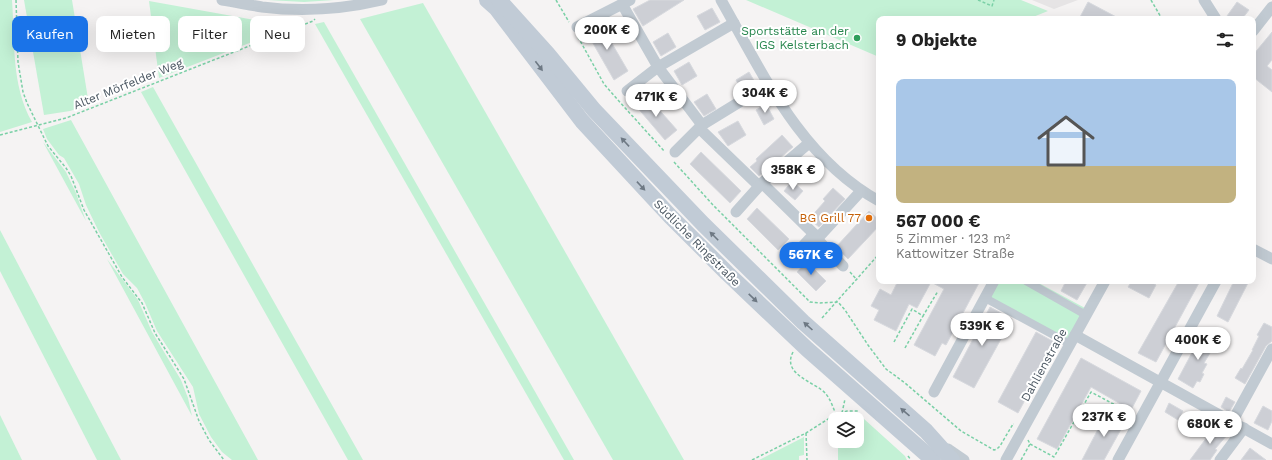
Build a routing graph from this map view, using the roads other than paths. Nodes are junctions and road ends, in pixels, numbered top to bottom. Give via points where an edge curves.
1 (222, 0) edge
2 (382, 0) edge
3 (487, 0) edge
4 (499, 0) edge
5 (509, 0) edge
6 (721, 0) edge
7 (1204, 0) edge
8 (626, 2) edge
9 (1272, 7) edge
10 (1214, 16) edge
11 (734, 23) junction
12 (524, 27) junction
13 (1256, 27) edge
14 (575, 29) road end
15 (658, 67) junction
16 (769, 84) junction
17 (627, 91) dead end
18 (701, 126) junction
19 (809, 143) junction
20 (672, 156) road end
21 (760, 185) junction
22 (861, 191) junction
23 (876, 198) edge
24 (736, 212) dead end
25 (815, 237) junction
26 (1256, 251) edge
27 (1272, 259) edge
28 (789, 261) dead end
29 (843, 266) dead end
30 (992, 284) edge
31 (1031, 284) edge
32 (1103, 284) edge
33 (1214, 284) edge
34 (985, 298) junction
35 (1086, 315) junction
36 (1073, 340) junction
37 (1272, 349) edge
38 (1161, 382) junction
39 (934, 392) dead end
40 (1232, 422) junction
41 (1244, 428) junction
42 (926, 431) junction
43 (1272, 444) edge
44 (1012, 455) edge
45 (932, 459) edge
46 (952, 460) edge
47 (964, 460) edge
48 (996, 460) edge
49 (1006, 460) edge
50 (1118, 460) edge
51 (1220, 460) edge

1 - 2 street via 290,9 322,9
3 -> 45 main road, Südliche Ringstraße via 496,8 582,120 670,216 807,349
4 - 12 main road, Südliche Ringstraße
5 - 12 main road
6 - 11 street
7 - 10 street
8 - 14 street
8 - 15 street
9 - 13 street
11 - 15 street
11 - 16 street
42 -> 12 main road, Südliche Ringstraße via 804,322 703,224 594,110
15 - 17 street
15 - 18 street
16 - 18 street
16 - 19 street
18 - 20 street
18 - 21 street
19 - 21 street
19 - 22 street via 833,168
21 - 24 street
21 - 25 street
22 - 23 street
22 - 25 street
25 - 28 street
25 - 29 street
26 - 27 street
30 - 34 street
31 - 35 street
32 - 35 street, Dahlienstraße
33 - 38 street
34 - 36 street
34 - 39 street
35 - 36 street, Dahlienstraße
36 - 38 street
36 - 44 street, Dahlienstraße
37 - 40 street
38 - 40 street
38 - 50 street
40 - 41 street
41 - 43 street
41 - 51 street
42 - 46 main road, Südliche Ringstraße
42 - 47 street, Südliche Ringstraße
44 - 48 street
44 - 49 street, Dahlienstraße

